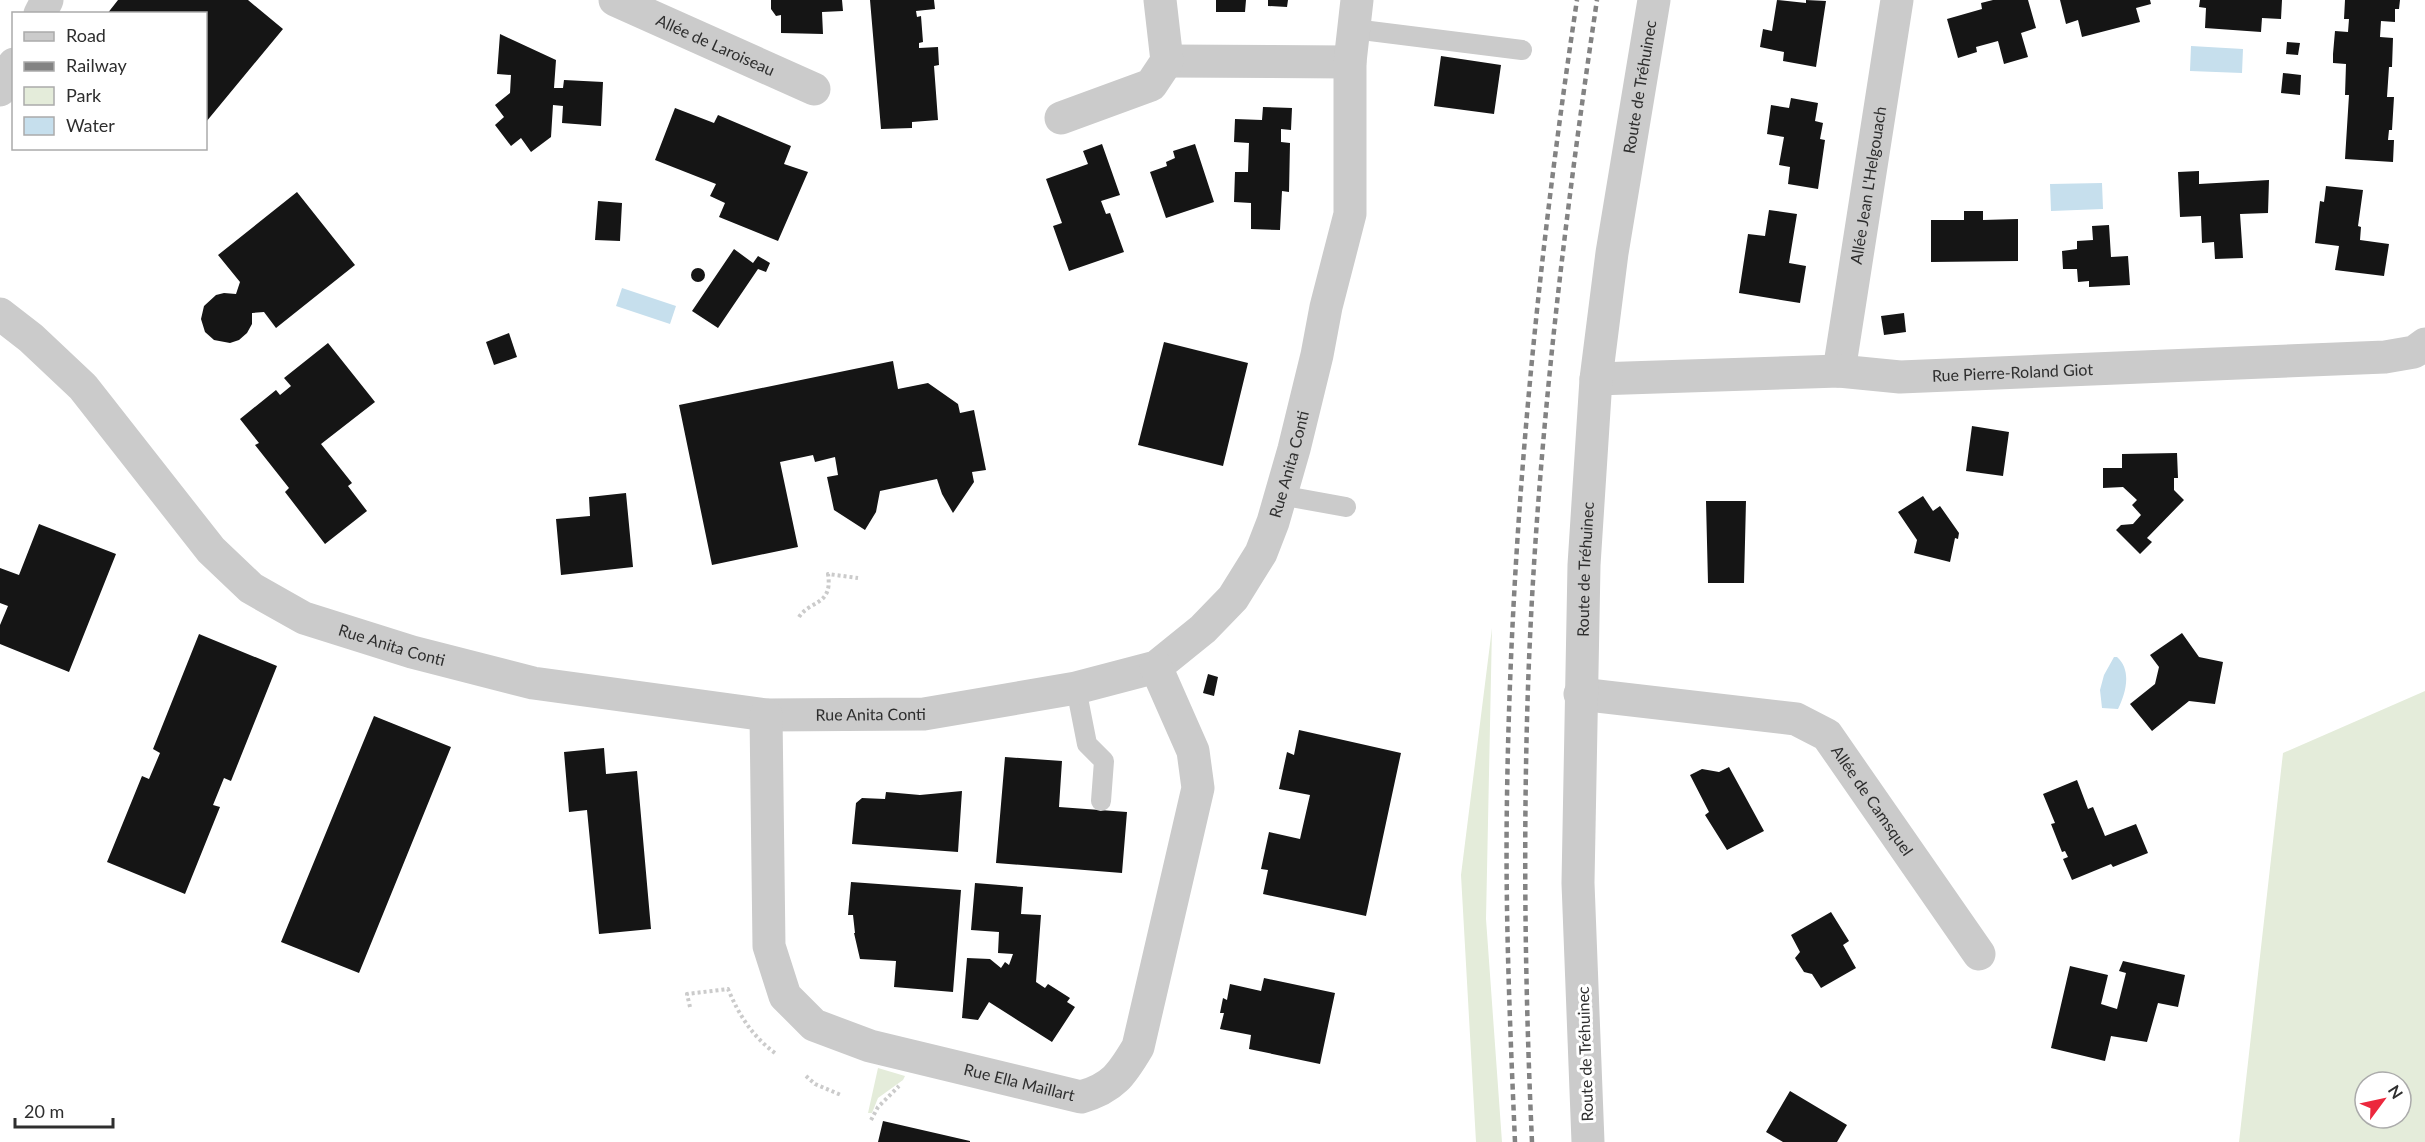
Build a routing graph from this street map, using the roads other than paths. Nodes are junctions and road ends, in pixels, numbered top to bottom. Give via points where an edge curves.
1 (615, 0) edge
2 (1160, 0) edge
3 (1654, 0) edge
4 (1896, 0) edge
5 (1355, 14) edge
6 (1521, 50) dead end
7 (1167, 61) junction
8 (1350, 62) junction
9 (12, 68) edge
10 (814, 89) dead end
11 (0, 90) edge
12 (1061, 118) dead end
13 (0, 314) edge
14 (2425, 344) edge
15 (1839, 371) junction
16 (1596, 379) junction
17 (1280, 495) junction
18 (1346, 507) dead end
19 (1156, 667) junction
20 (1076, 688) junction
21 (1580, 694) junction
22 (766, 715) junction
23 (1101, 801) dead end
24 (1979, 954) dead end
25 (1588, 1142) edge

1 - 10 street, Allée de Laroiseau
2 - 7 street
3 - 16 street, Route de Tréhuinec via 1612,253
4 - 15 street, Allée Jean L'Helgouach
5 - 6 lane
5 - 8 street, Rue Anita Conti
7 - 8 street
7 - 12 street via 1151,85
8 - 17 street, Rue Anita Conti via 1350,214
9 - 11 street
13 - 22 street, Rue Anita Conti via 83,387 211,550 251,588 304,618 412,652 533,683
14 - 15 street, Rue Pierre-Roland Giot via 2414,352 2385,357 1900,378
15 - 16 street, Rue Pierre-Roland Giot
16 - 21 street, Route de Tréhuinec
17 - 18 lane
17 - 19 street, Rue Anita Conti via 1261,553 1233,598 1203,629
19 - 20 street, Rue Anita Conti
19 - 22 street, Rue Ella Maillart via 1193,751 1198,788 1138,1047 1112,1083 1081,1096 870,1046 814,1025 785,996 769,946
20 - 22 street, Rue Anita Conti via 924,714
20 - 23 lane via 1087,744 1104,760
21 - 24 street, Allée de Camsquel via 1796,719 1827,735
21 - 25 street, Route de Tréhuinec via 1578,883

